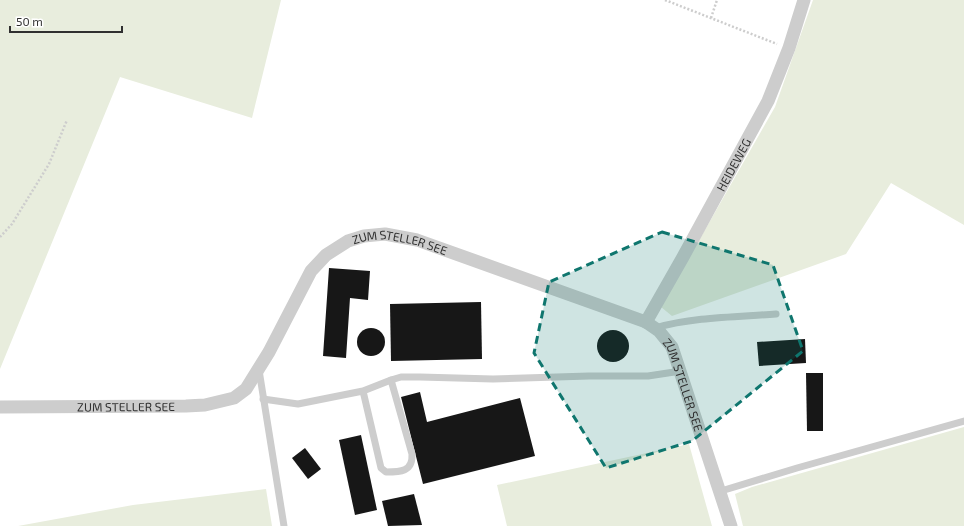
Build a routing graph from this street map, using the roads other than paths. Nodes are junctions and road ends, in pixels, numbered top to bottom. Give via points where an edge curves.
1 (804, 0) edge
2 (776, 314) dead end
3 (650, 325) junction
4 (259, 368) junction
5 (681, 371) junction
6 (391, 380) junction
7 (363, 391) junction
8 (263, 399) junction
9 (0, 407) edge
10 (964, 421) edge
11 (721, 491) junction
12 (284, 526) edge
13 (731, 526) edge

1 - 3 street, HEIDEWEG via 768,101 683,257
2 - 3 lane
3 - 4 street, ZUM STELLER SEE via 417,240 385,234 364,236 348,241 326,255 311,271
3 - 5 street, ZUM STELLER SEE via 659,331 672,347
4 - 8 lane
4 - 9 street, ZUM STELLER SEE via 246,389 234,398 205,406
5 - 6 lane via 648,376 401,377
5 - 11 street, ZUM STELLER SEE
6 - 7 lane
6 - 7 lane via 412,454 412,462 405,470 386,472 381,468
7 - 8 lane via 298,404
8 - 12 lane
10 - 11 lane
11 - 13 street, ZUM STELLER SEE

